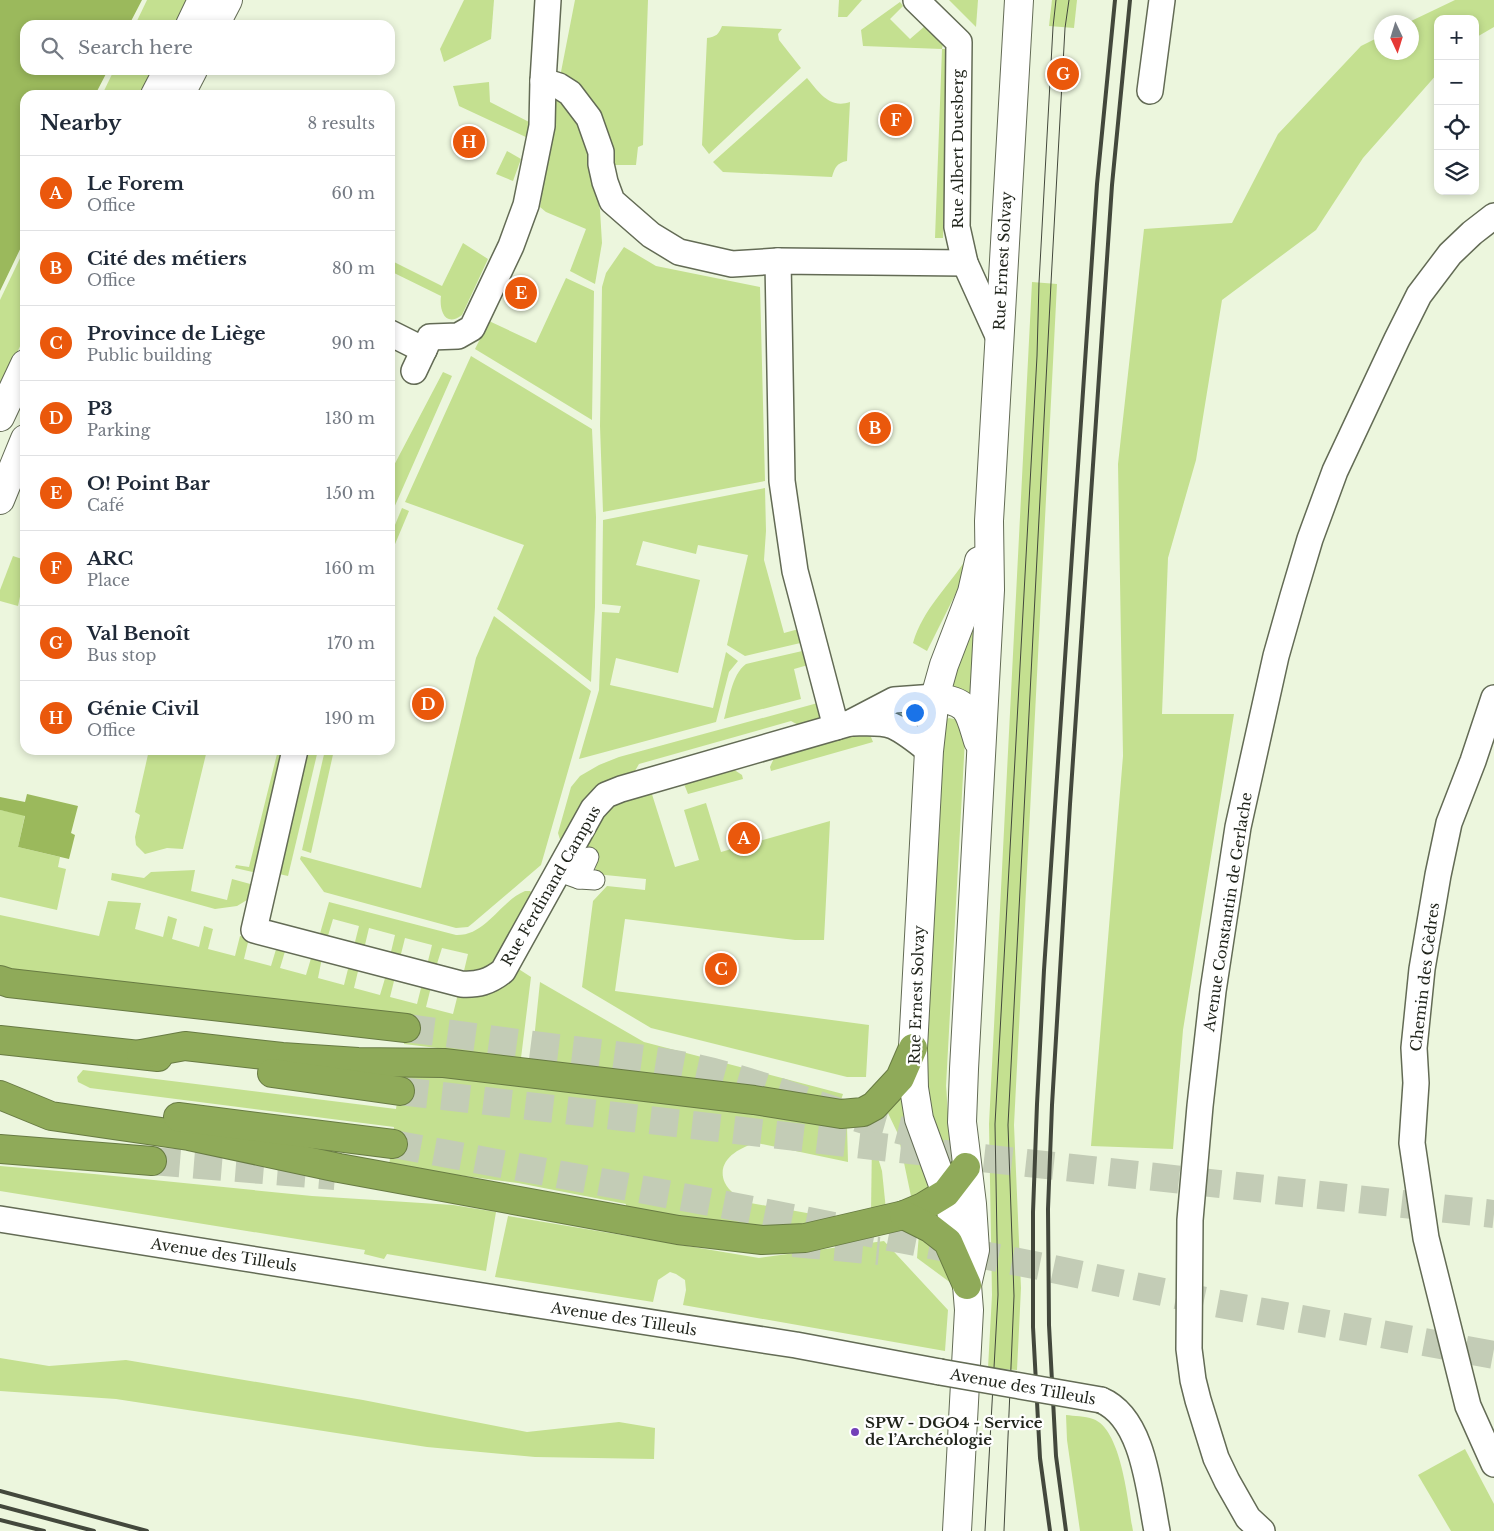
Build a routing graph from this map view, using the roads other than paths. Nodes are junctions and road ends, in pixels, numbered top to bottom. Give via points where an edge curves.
1 (202, 0) edge
2 (228, 0) edge
3 (548, 0) edge
4 (916, 0) edge
5 (1019, 0) edge
6 (1162, 0) edge
7 (192, 20) edge
8 (218, 20) edge
9 (165, 75) edge
10 (190, 75) edge
11 (551, 84) junction
12 (158, 90) edge
13 (183, 90) edge
14 (1150, 91) dead end
15 (1494, 216) edge
16 (778, 261) junction
17 (965, 263) junction
18 (395, 338) edge
19 (999, 338) junction
20 (20, 375) edge
21 (0, 417) edge
22 (20, 451) edge
23 (0, 500) edge
24 (989, 521) junction
25 (935, 698) junction
26 (1494, 698) edge
27 (843, 725) junction
28 (929, 751) junction
29 (982, 754) junction
30 (294, 755) edge
31 (589, 857) dead end
32 (579, 878) dead end
33 (0, 980) edge
34 (406, 1028) tunnel mouth
35 (0, 1040) edge
36 (914, 1048) junction
37 (141, 1054) junction
38 (400, 1091) tunnel mouth
39 (0, 1095) edge
40 (393, 1144) tunnel mouth
41 (0, 1149) edge
42 (152, 1161) tunnel mouth
43 (966, 1167) junction
44 (946, 1193) junction
45 (904, 1215) junction
46 (0, 1218) edge
47 (967, 1285) junction
48 (1494, 1464) edge
49 (956, 1531) edge
50 (1157, 1531) edge
51 (1262, 1531) edge

1 - 7 street
2 - 8 street
3 - 11 street
4 - 17 street, Rue Albert Duesberg via 959,42 957,227
5 - 19 street, Rue Ernest Solvay
6 - 14 street
9 - 12 street
10 - 13 street
11 - 16 street via 570,93 589,118 612,201 652,235 680,252 732,264
11 - 18 street via 526,205 511,246 472,328 458,336 430,337 419,361
15 - 51 street, Avenue Constantin de Gerlache via 1450,254 1419,296 1335,471 1292,596 1238,827 1213,991 1200,1106 1190,1220 1189,1349 1193,1380 1216,1458 1248,1518
16 - 17 street
16 - 27 street via 779,411 786,511 795,571
17 - 19 street, Rue Albert Duesberg
19 - 24 street, Rue Ernest Solvay
20 - 21 street
22 - 23 street
24 - 25 street, Rue Ernest Solvay via 972,592
24 - 29 street, Rue Ernest Solvay via 990,590
25 - 27 street via 894,700
25 - 28 street, Rue Ernest Solvay
25 - 29 street, Rue Ernest Solvay via 958,703 968,711
26 - 48 street, Chemin des Cèdres via 1449,823 1438,875 1422,969 1414,1048 1416,1083 1412,1143 1426,1238 1468,1406
27 - 28 street via 868,723 892,726
27 - 30 street, Rue Ferdinand Campus via 606,795 593,809 503,971 484,983 474,985 254,930
28 - 36 street, Rue Ernest Solvay
29 - 43 street, Rue Ernest Solvay via 964,1069 962,1122
31 - 32 street
33 - 34 highway
35 - 37 highway
36 - 37 highway via 900,1078 874,1106 863,1112 841,1114 734,1097 444,1063 358,1062 185,1046
36 - 44 street, Rue Ernest Solvay via 914,1088 919,1119
37 - 38 highway
39 - 40 highway
39 - 45 highway via 51,1116 189,1136 339,1168 678,1230 762,1240 805,1238
41 - 42 highway
43 - 44 highway
43 - 47 street, Rue Ernest Solvay via 975,1250
44 - 45 highway
44 - 47 street, Rue Ernest Solvay
45 - 47 highway via 930,1228 948,1242
46 - 50 street, Avenue des Tilleuls, bridge via 796,1345 1101,1400 1120,1413 1140,1448
47 - 49 street, Rue Ernest Solvay

